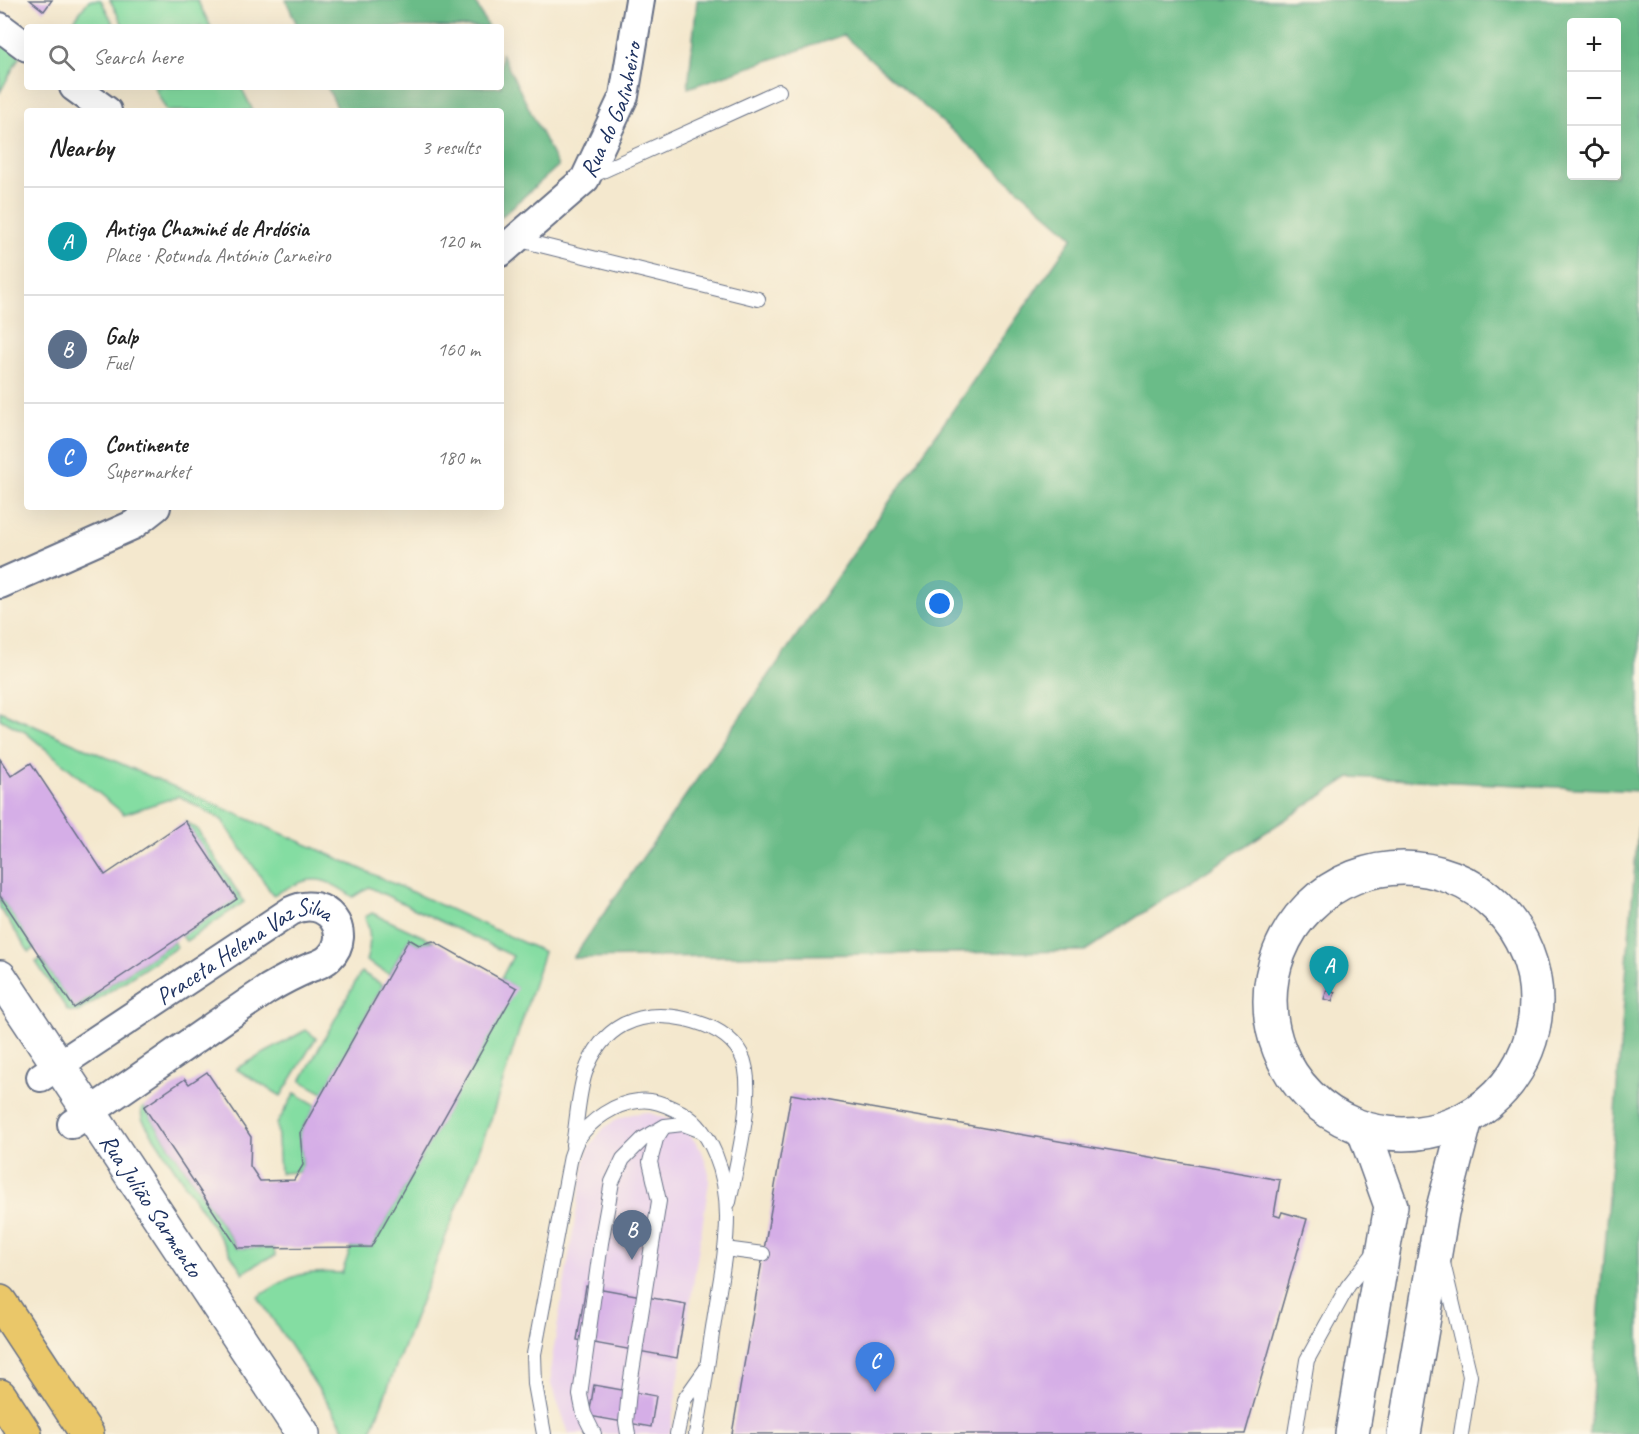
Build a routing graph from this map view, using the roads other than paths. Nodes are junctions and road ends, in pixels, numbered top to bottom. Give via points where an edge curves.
1 (640, 0) edge
2 (0, 27) edge
3 (24, 44) edge
4 (78, 90) edge
5 (779, 91) dead end
6 (103, 108) edge
7 (585, 179) junction
8 (508, 246) edge
9 (759, 299) dead end
10 (152, 510) edge
11 (0, 584) edge
12 (0, 977) edge
13 (0, 1016) edge
14 (50, 1071) junction
15 (81, 1118) junction
16 (1466, 1119) junction
17 (664, 1126) junction
18 (1363, 1128) junction
19 (701, 1130) junction
20 (571, 1156) junction
21 (727, 1216) junction
22 (1385, 1238) junction
23 (1437, 1240) junction
24 (725, 1249) junction
25 (763, 1254) dead end
26 (0, 1302) edge
27 (707, 1366) junction
28 (0, 1396) edge
29 (25, 1434) edge
30 (87, 1434) edge
31 (277, 1434) edge
32 (303, 1434) edge
33 (544, 1434) edge
34 (594, 1434) edge
35 (628, 1434) edge
36 (677, 1434) edge
37 (696, 1434) edge
38 (1295, 1434) edge
39 (1352, 1434) edge
40 (1404, 1434) edge
41 (1461, 1434) edge

1 - 7 street, Rua do Galinheiro via 624,96
2 - 3 street
4 - 6 street
5 - 7 lane
7 - 8 street, Rua do Galinheiro
8 - 9 lane
10 - 11 street via 133,525
12 - 14 street, Rua Julião Sarmento
13 - 14 street, Rua Julião Sarmento
14 - 15 street, Rua Julião Sarmento
14 - 15 street, Praceta Helena Vaz Silva via 300,906 320,907 334,920 339,939 330,958 271,987
15 - 31 street, Rua Julião Sarmento
15 - 32 street, Rua Julião Sarmento
16 - 18 street via 1415,1134
16 - 18 street via 1506,1087 1521,1065 1536,1016 1531,964 1507,918 1468,885 1443,874 1392,869 1365,873 1341,883 1301,915 1276,960 1271,987 1276,1039 1286,1064 1318,1103
16 - 23 street
17 - 19 lane via 683,1124
17 - 34 lane via 643,1139 623,1159 612,1182 580,1395
17 - 35 lane via 650,1162 659,1202 629,1391
18 - 22 street via 1390,1206
19 - 20 lane via 685,1113 640,1100 616,1107 595,1121 579,1138
19 - 21 lane via 713,1148
20 - 21 lane via 585,1074 605,1037 623,1024 643,1017 675,1017 714,1028 742,1055 748,1080
20 - 33 lane via 534,1354
21 - 24 lane
22 - 38 lane via 1348,1286 1307,1360
22 - 39 street
23 - 40 street
23 - 41 lane via 1470,1376
24 - 25 lane
24 - 27 lane
26 - 30 highway
27 - 36 lane via 684,1400
27 - 37 lane
28 - 29 highway

